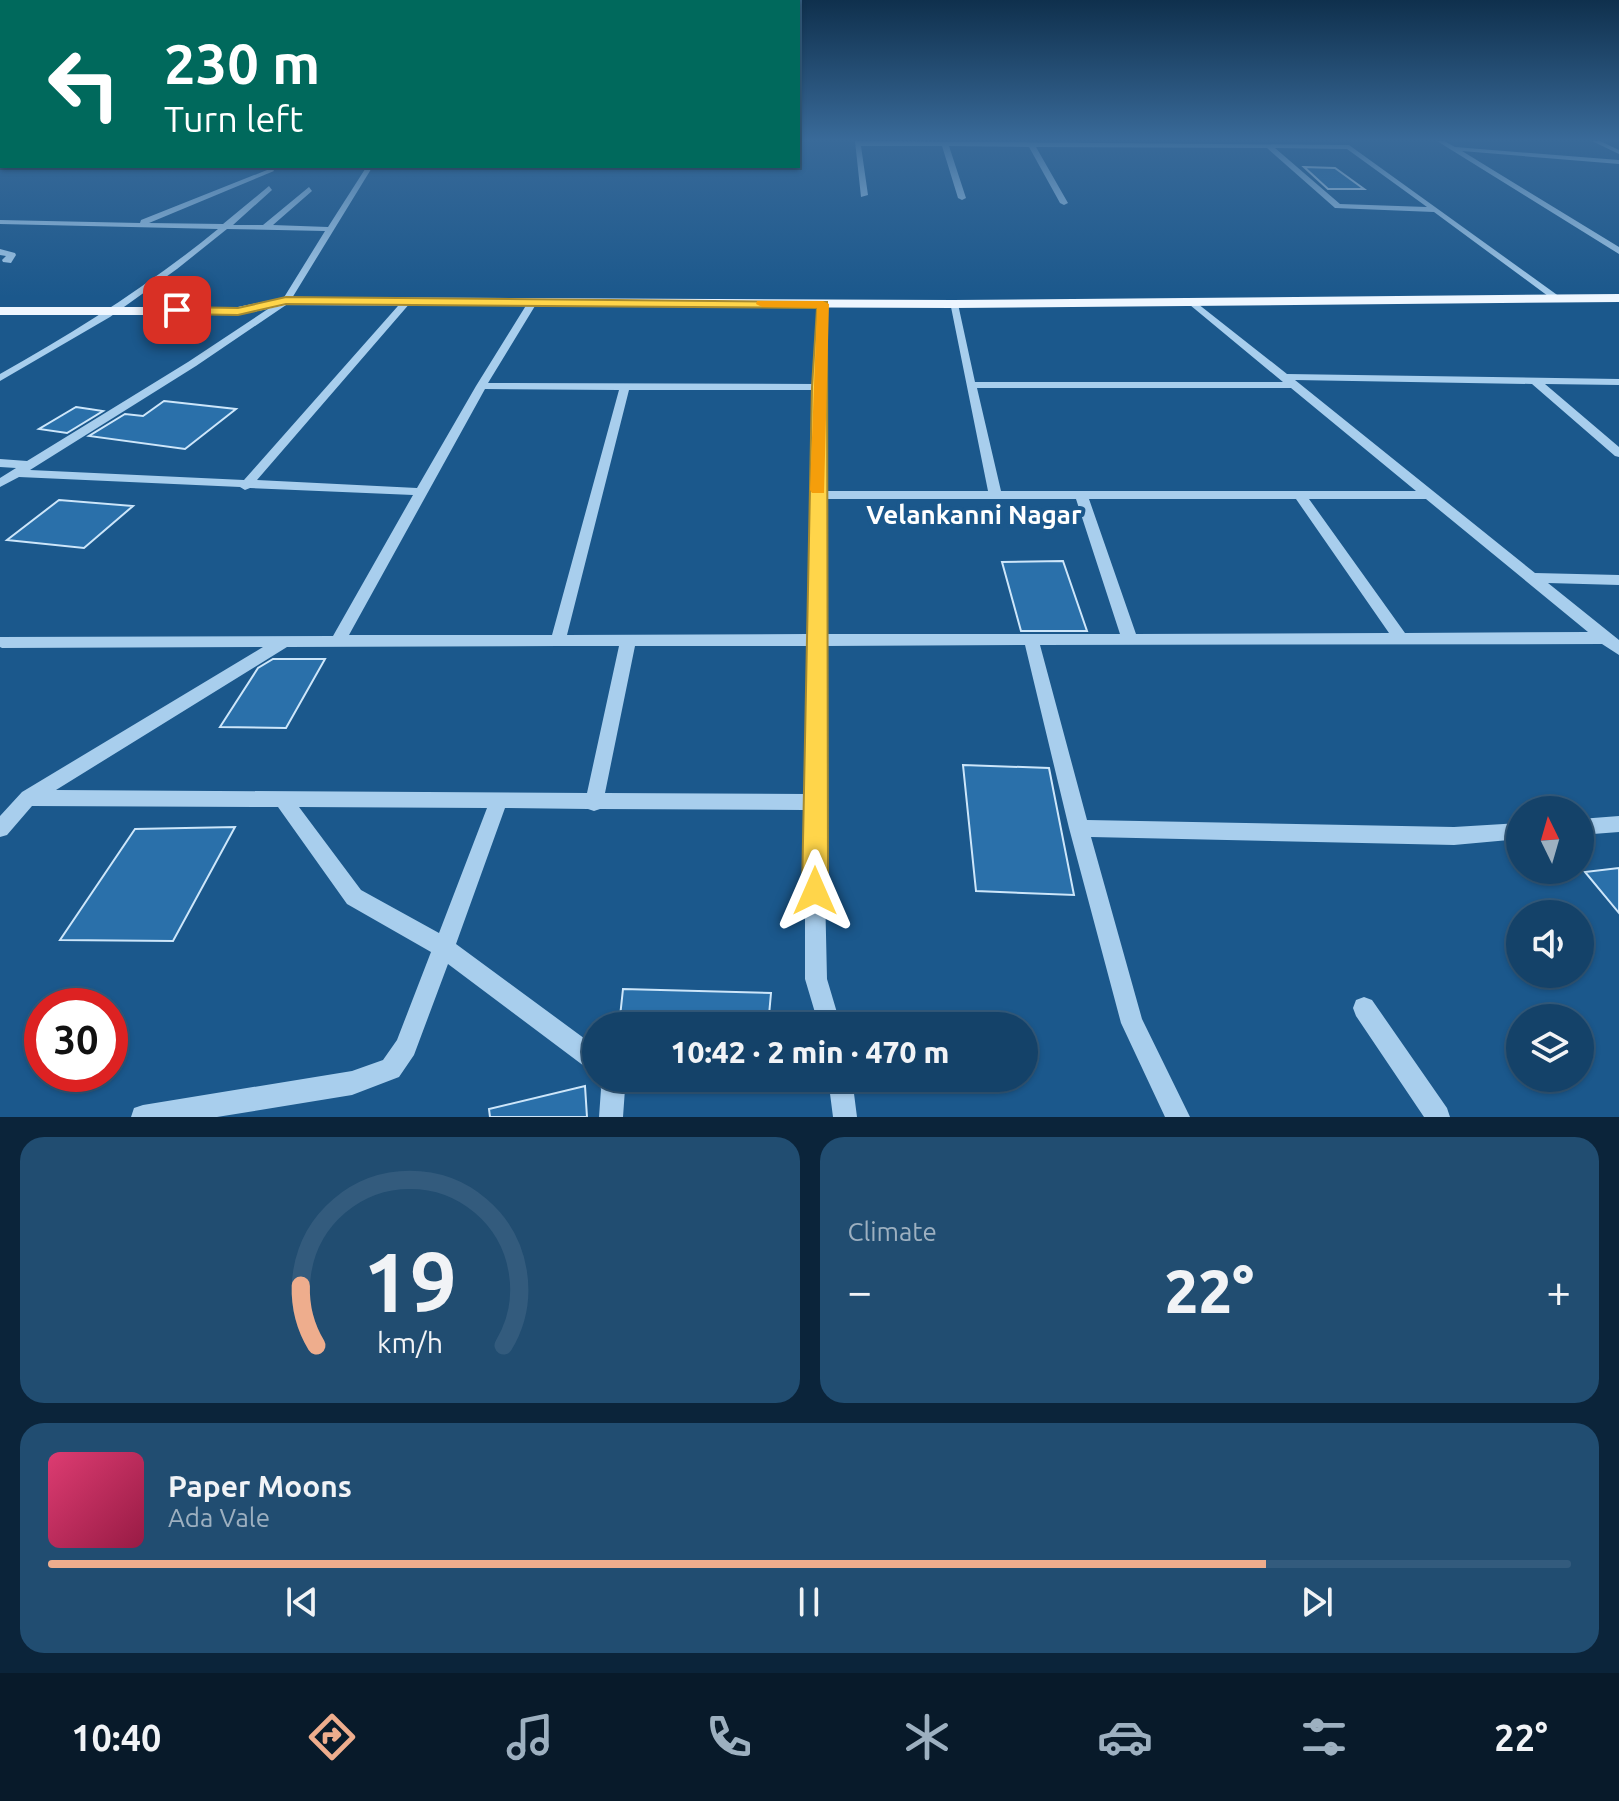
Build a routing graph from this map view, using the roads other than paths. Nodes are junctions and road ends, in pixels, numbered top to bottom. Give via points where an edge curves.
1 (214, 193) edge
2 (264, 193) edge
3 (304, 193) edge
4 (353, 193) edge
5 (960, 193) edge
6 (1058, 193) edge
7 (1323, 193) edge
8 (1413, 193) edge
9 (1525, 193) edge
10 (962, 198) dead end
11 (1064, 203) dead end
12 (1436, 210) junction
13 (0, 222) edge
14 (140, 223) junction
15 (228, 227) junction
16 (266, 227) junction
17 (331, 229) junction
18 (1619, 251) edge
19 (0, 252) edge
20 (8, 261) dead end
21 (1555, 297) junction
22 (1619, 298) edge
23 (408, 300) junction
24 (286, 301) junction
25 (533, 301) junction
26 (1193, 303) junction
27 (823, 304) junction
28 (953, 304) junction
29 (116, 309) junction
30 (0, 311) edge
31 (0, 378) edge
32 (1287, 381) junction
33 (1535, 381) junction
34 (1619, 382) edge
35 (971, 385) junction
36 (481, 386) junction
37 (625, 386) junction
38 (819, 387) junction
39 (1619, 453) edge
40 (0, 463) edge
41 (29, 465) junction
42 (16, 473) junction
43 (0, 483) edge
44 (245, 486) junction
45 (422, 492) junction
46 (818, 495) junction
47 (995, 495) junction
48 (1081, 495) junction
49 (1300, 495) junction
50 (1430, 495) junction
51 (1533, 578) junction
52 (1619, 580) edge
53 (1605, 638) junction
54 (1130, 639) junction
55 (1401, 639) junction
56 (816, 640) junction
57 (1031, 640) junction
58 (284, 641) junction
59 (338, 641) junction
60 (558, 641) junction
61 (628, 641) junction
62 (2, 642) dead end
63 (1619, 649) edge
64 (28, 798) junction
65 (283, 800) junction
66 (499, 801) junction
67 (814, 802) junction
68 (594, 803) junction
69 (1619, 824) edge
70 (1594, 826) edge
71 (1078, 828) junction
72 (0, 829) edge
73 (1506, 832) edge
74 (444, 948) junction
75 (1364, 1008) dead end
76 (826, 1012) edge
77 (582, 1051) edge
78 (613, 1092) edge
79 (842, 1092) edge
80 (143, 1117) edge
81 (611, 1117) edge
82 (845, 1117) edge
83 (1178, 1117) edge
84 (1438, 1117) edge

1 - 14 street
2 - 15 street
3 - 16 street
4 - 17 street
5 - 10 street
6 - 11 street
7 - 12 street via 1338,206 1352,209
8 - 12 street
9 - 18 street
12 - 21 street
13 - 14 street
14 - 15 street
15 - 16 street
15 - 29 street
16 - 17 street
17 - 24 street
19 - 20 street via 12,255
21 - 22 main road
21 - 26 main road
23 - 24 main road
23 - 25 main road
23 - 44 street
24 - 29 main road via 238,311
24 - 41 street
25 - 27 main road
25 - 36 street
26 - 28 main road
26 - 32 street
27 - 28 main road
27 - 38 street
28 - 35 street
29 - 30 main road
29 - 31 street
32 - 33 street
32 - 35 street
32 - 50 street
33 - 34 street
33 - 39 street
35 - 47 street
36 - 37 street
36 - 45 street
37 - 38 street
37 - 60 street
38 - 46 street
40 - 41 street
41 - 42 street
42 - 43 street
42 - 44 street
44 - 45 street
45 - 59 street
46 - 47 street
46 - 56 street
47 - 48 street
48 - 49 street
48 - 54 street
49 - 50 street
49 - 55 street
50 - 51 street
51 - 52 street
51 - 53 street
53 - 55 street
53 - 63 street
54 - 55 street
54 - 57 street
56 - 57 street
56 - 61 street
56 - 67 street
57 - 71 street
58 - 59 street
58 - 62 street
58 - 64 street
59 - 60 street
60 - 61 street
61 - 68 street
64 - 65 street
64 - 72 street
65 - 66 street
65 - 74 street via 354,897
66 - 68 street
66 - 74 street
67 - 68 street
67 - 76 street via 816,979
69 - 70 street
71 - 73 street via 1454,836
71 - 83 street via 1132,1023
74 - 77 street
74 - 80 street via 406,1047 391,1069 352,1083
75 - 84 street
78 - 81 street
79 - 82 street

